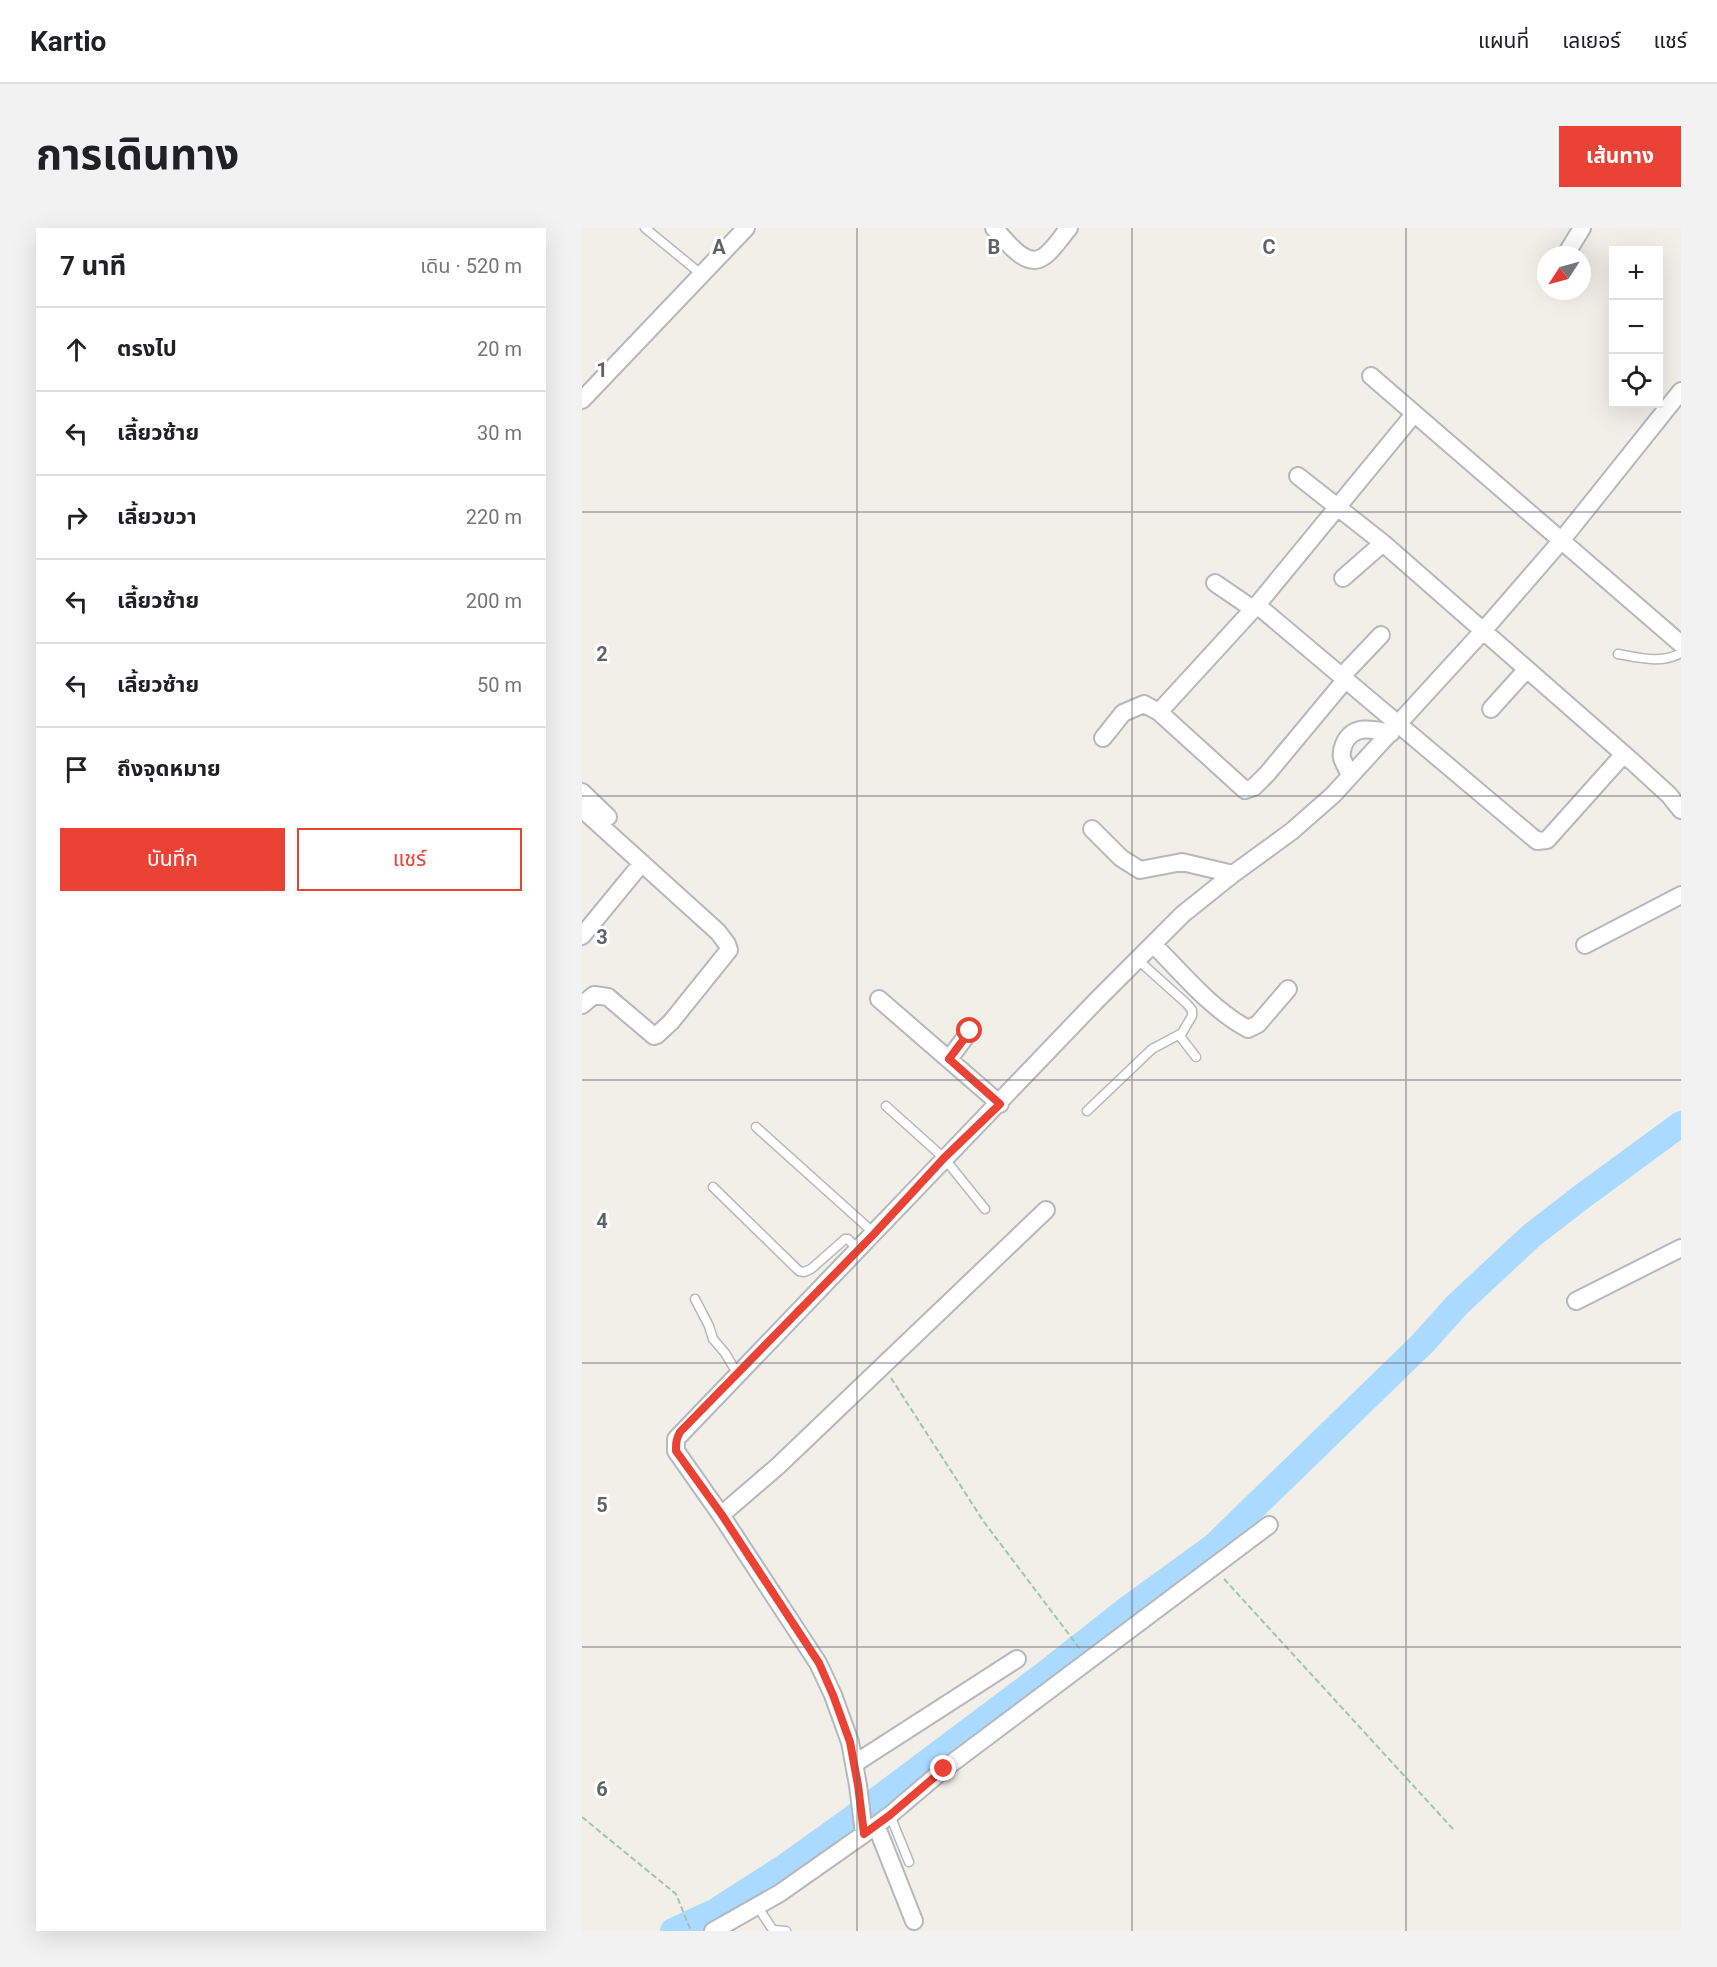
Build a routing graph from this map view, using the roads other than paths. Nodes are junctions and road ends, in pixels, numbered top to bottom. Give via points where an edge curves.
1 (645, 228) edge
2 (746, 228) edge
3 (994, 228) edge
4 (1069, 228) edge
5 (1582, 228) edge
6 (1571, 246) edge
7 (701, 274) junction
8 (1371, 376) dead end
9 (1681, 391) edge
10 (582, 400) edge
11 (1414, 414) junction
12 (1298, 476) dead end
13 (1337, 506) junction
14 (1561, 541) junction
15 (1383, 543) junction
16 (1343, 579) dead end
17 (1215, 583) dead end
18 (1255, 607) junction
19 (1483, 631) junction
20 (1381, 635) dead end
21 (1681, 644) edge
22 (1681, 653) edge
23 (1618, 654) dead end
24 (1527, 669) junction
25 (1344, 677) junction
26 (1491, 709) dead end
27 (1159, 712) junction
28 (1395, 728) junction
29 (1104, 738) dead end
30 (1624, 754) junction
31 (1350, 776) junction
32 (582, 792) edge
33 (582, 809) edge
34 (1681, 810) edge
35 (608, 817) dead end
36 (1092, 829) dead end
37 (642, 863) junction
38 (1233, 874) junction
39 (1681, 895) edge
40 (582, 936) edge
41 (1154, 945) junction
42 (1585, 945) dead end
43 (1138, 960) junction
44 (1288, 989) dead end
45 (879, 999) dead end
46 (582, 1005) edge
47 (970, 1031) dead end
48 (1179, 1035) junction
49 (1196, 1057) dead end
50 (949, 1059) junction
51 (1000, 1104) junction
52 (886, 1106) dead end
53 (1088, 1111) dead end
54 (756, 1127) dead end
55 (944, 1158) junction
56 (712, 1187) dead end
57 (985, 1209) dead end
58 (1046, 1210) dead end
59 (874, 1234) junction
60 (1681, 1248) edge
61 (858, 1250) junction
62 (695, 1299) dead end
63 (1576, 1301) dead end
64 (737, 1373) junction
65 (722, 1515) junction
66 (1269, 1525) dead end
67 (1017, 1659) dead end
68 (854, 1764) junction
69 (890, 1815) junction
70 (868, 1827) junction
71 (909, 1862) dead end
72 (757, 1906) junction
73 (914, 1921) dead end
74 (772, 1930) edge
75 (713, 1931) edge
76 (786, 1931) edge

1 - 7 lane
2 - 7 street
3 - 4 street via 1023,258 1034,261 1044,257
5 - 6 street
7 - 10 street
8 - 11 street
9 - 14 street
11 - 13 street
11 - 14 street
12 - 13 street
13 - 15 street
13 - 18 street
14 - 19 street
14 - 21 street
15 - 16 street
15 - 19 street
17 - 18 street
18 - 25 street
18 - 27 street
19 - 24 street
19 - 28 street
20 - 25 street
22 - 23 lane via 1653,660
24 - 26 street
24 - 30 street
25 - 27 street via 1268,774 1245,790
25 - 28 street
27 - 29 street via 1144,704 1134,707 1123,713
28 - 30 street via 1537,841 1546,840
28 - 31 street
28 - 31 street via 1352,732 1341,750
30 - 34 street
31 - 38 street via 1292,831
32 - 35 street
33 - 37 street
36 - 38 street via 1121,858 1140,870 1182,862
37 - 40 street
37 - 46 street via 718,932 728,953 657,1035 608,997 594,995
38 - 41 street via 1183,914
39 - 42 street
41 - 43 street
41 - 44 street via 1212,1004 1248,1029 1258,1024
43 - 48 lane via 1192,1010
43 - 51 street
45 - 50 street
47 - 50 street
48 - 49 lane
48 - 53 lane via 1152,1049
50 - 51 street
51 - 55 street
52 - 55 lane
54 - 59 lane
55 - 57 lane
55 - 59 street
56 - 61 lane via 799,1270 811,1269 845,1239
58 - 65 street
59 - 61 street
60 - 63 street
61 - 64 street
62 - 64 lane via 713,1339
64 - 65 street via 676,1439 676,1451
65 - 68 street via 819,1663 850,1742
66 - 69 street via 944,1769
67 - 68 street
68 - 70 street
69 - 70 street
69 - 71 lane
70 - 72 street
70 - 73 street
72 - 74 lane
72 - 75 street
74 - 76 lane

